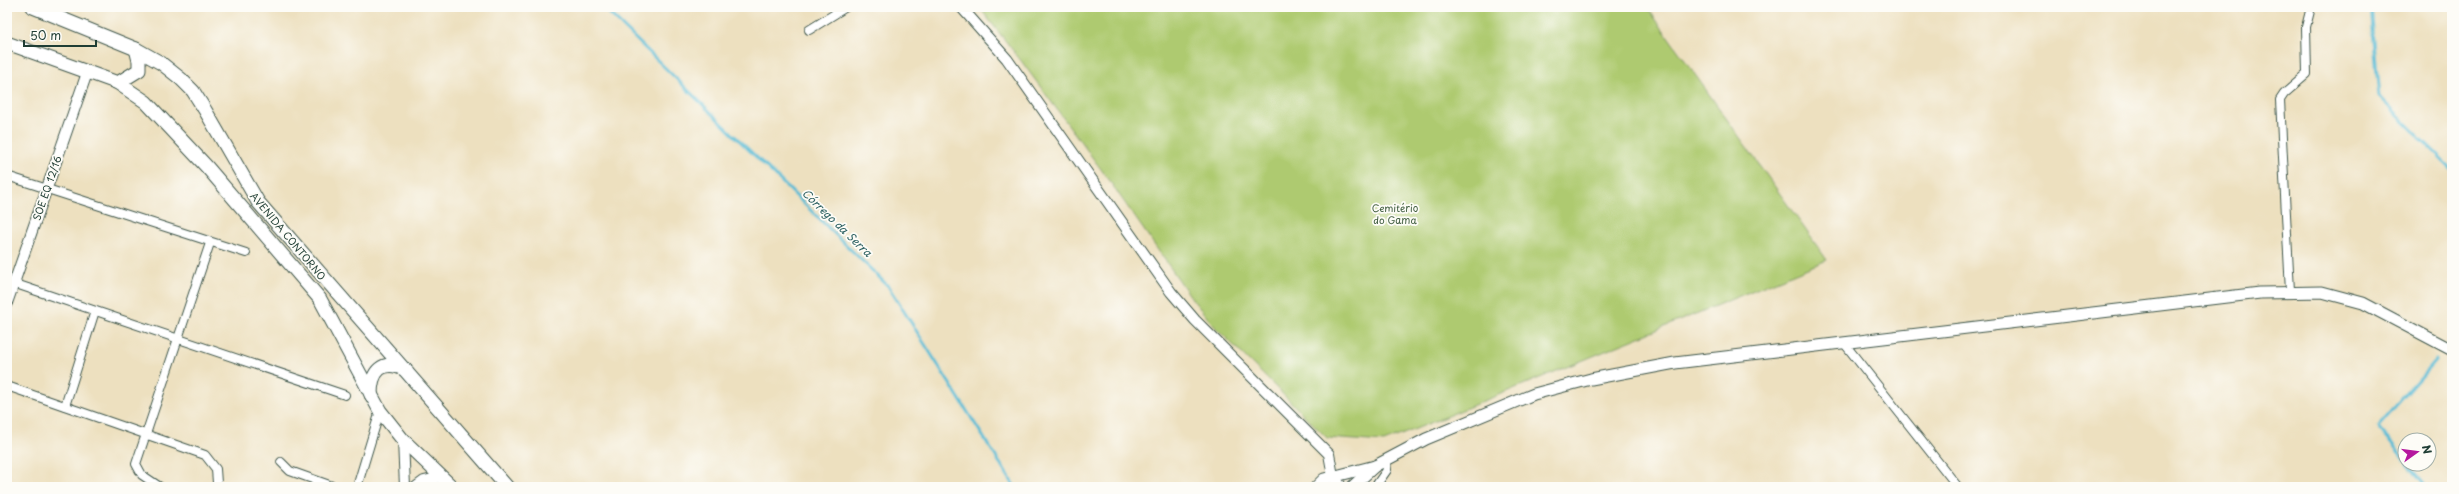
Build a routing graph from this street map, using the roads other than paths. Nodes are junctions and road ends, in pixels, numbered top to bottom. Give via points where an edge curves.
1 (33, 7) edge
2 (846, 7) edge
3 (961, 7) edge
4 (2311, 7) edge
5 (49, 11) edge
6 (809, 30) dead end
7 (7, 43) edge
8 (136, 50) junction
9 (87, 72) junction
10 (118, 83) junction
11 (7, 176) edge
12 (48, 188) junction
13 (228, 193) junction
14 (254, 197) junction
15 (210, 242) junction
16 (246, 253) dead end
17 (291, 266) junction
18 (317, 270) junction
19 (10, 282) edge
20 (2290, 291) junction
21 (7, 303) edge
22 (95, 311) junction
23 (178, 340) junction
24 (1844, 343) junction
25 (2452, 350) edge
26 (408, 371) junction
27 (7, 386) edge
28 (345, 395) dead end
29 (371, 395) junction
30 (65, 406) junction
31 (380, 411) junction
32 (145, 433) junction
33 (403, 440) junction
34 (281, 462) dead end
35 (1381, 463) junction
36 (1333, 476) junction
37 (440, 477) junction
38 (217, 483) dead end
39 (160, 487) edge
40 (335, 487) edge
41 (357, 487) edge
42 (405, 487) edge
43 (416, 487) edge
44 (452, 487) edge
45 (507, 487) edge
46 (1316, 487) edge
47 (1341, 487) edge
48 (1352, 487) edge
49 (1374, 487) edge
50 (1958, 487) edge

1 - 5 main road, AVENIDA CONTORNO
2 - 6 street
3 - 36 street via 1007,59 1171,292 1195,320 1330,454
4 - 20 street via 2306,27 2307,74 2280,100
5 - 8 main road, AVENIDA CONTORNO
7 - 9 main road, AVENIDA CONTORNO
8 - 10 main road via 139,70
8 - 14 main road, AVENIDA CONTORNO via 170,69 193,91
9 - 10 main road, AVENIDA CONTORNO
9 - 12 street, SOE EQ 12/16
10 - 13 main road, AVENIDA CONTORNO via 146,102
11 - 12 street
12 - 15 street
12 - 19 street, SOE EQ 12/16
13 - 14 main road
13 - 17 main road, AVENIDA CONTORNO
14 - 18 main road, AVENIDA CONTORNO
15 - 16 street
15 - 23 street
17 - 18 main road
17 - 29 main road, AVENIDA CONTORNO via 327,311
18 - 26 main road, AVENIDA CONTORNO
19 - 21 street, SOE EQ 12/16
19 - 22 street
20 - 24 main road via 2260,292
20 - 25 main road via 2322,292 2363,303
22 - 23 street
22 - 30 street
23 - 28 street
23 - 32 street
24 - 35 main road via 1675,363 1576,383 1534,394 1484,413
24 - 50 street
26 - 29 main road via 390,365 380,369 372,379
26 - 45 main road, AVENIDA CONTORNO via 459,434
27 - 30 street
29 - 31 main road, AVENIDA CONTORNO
30 - 32 street
31 - 33 main road, AVENIDA CONTORNO
31 - 41 street
32 - 38 street via 205,456 216,469
32 - 39 street via 136,464 138,471
33 - 37 main road, AVENIDA CONTORNO
33 - 42 street
34 - 40 street via 290,471
35 - 36 main road
35 - 48 main road
35 - 49 street via 1388,470
36 - 46 main road via 1324,479
36 - 47 main road
37 - 43 street via 424,481
37 - 44 main road, AVENIDA CONTORNO

